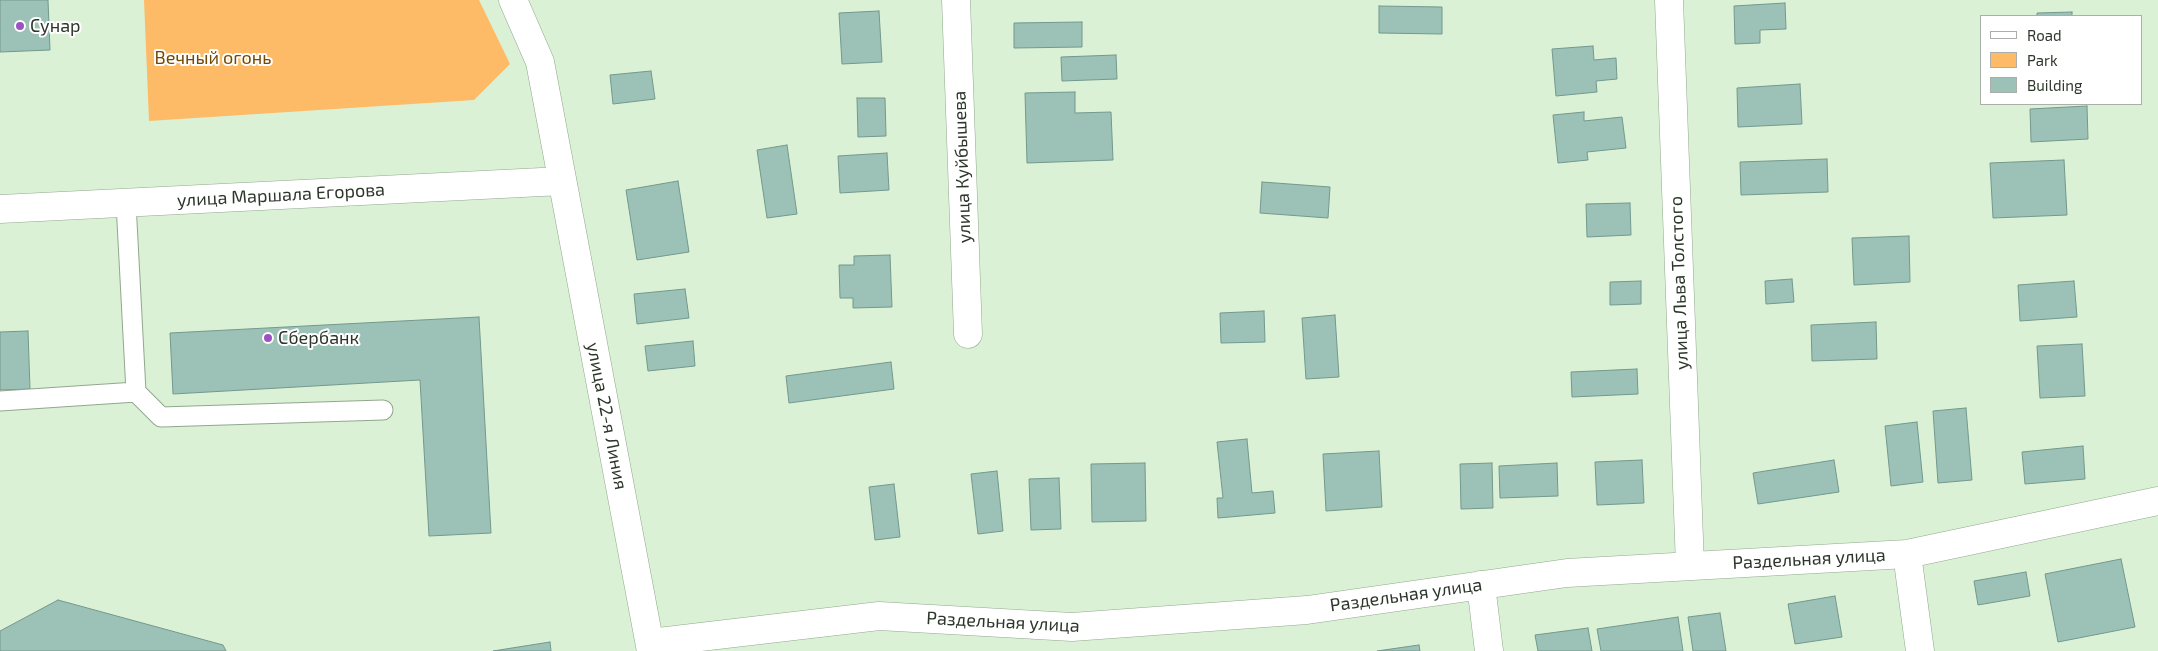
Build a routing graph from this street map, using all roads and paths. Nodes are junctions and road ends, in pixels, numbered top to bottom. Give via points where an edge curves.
1 (513, 0) edge
2 (956, 0) edge
3 (1669, 0) edge
4 (562, 181) junction
5 (126, 203) junction
6 (0, 209) edge
7 (968, 334) dead end
8 (136, 392) junction
9 (0, 401) edge
10 (383, 410) dead end
11 (2158, 501) edge
12 (1906, 554) junction
13 (1690, 566) junction
14 (1481, 585) junction
15 (1071, 639) edge
16 (651, 647) edge
17 (1490, 651) edge
18 (1920, 651) edge

1 - 4 street, улица 22-я Линия via 540,62
2 - 7 street, улица Куйбышева
3 - 13 street, улица Льва Толстого
4 - 5 street, улица Маршала Егорова
4 - 16 street, улица 22-я Линия
5 - 6 street, улица Маршала Егорова
5 - 8 lane
8 - 9 lane
8 - 10 lane via 161,417
11 - 12 street, Раздельная улица
12 - 13 street, Раздельная улица
12 - 18 street
13 - 14 street, Раздельная улица via 1567,572
14 - 15 street, Раздельная улица
14 - 17 street
15 - 16 street, Раздельная улица via 879,616

